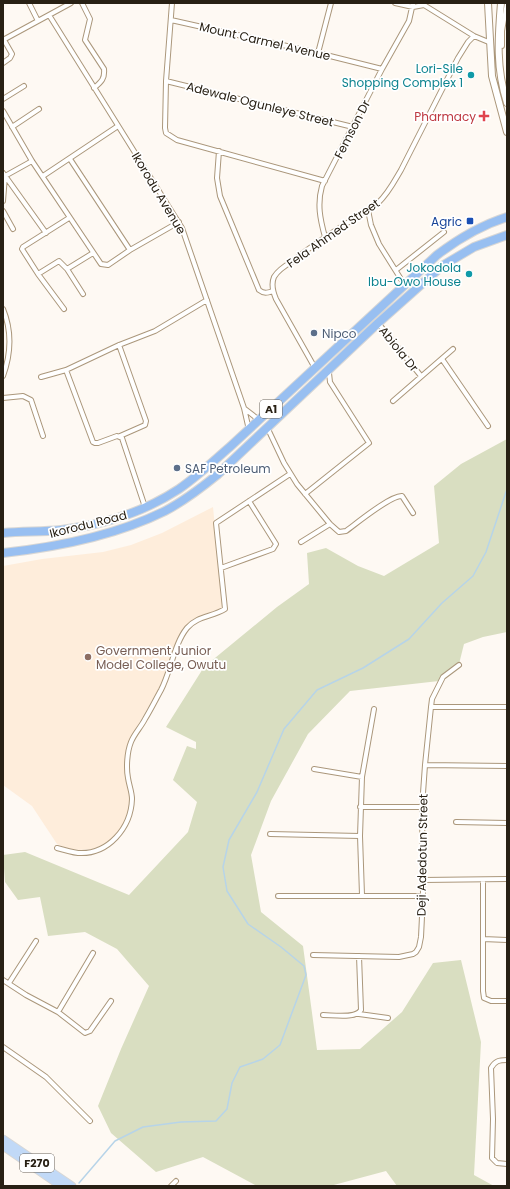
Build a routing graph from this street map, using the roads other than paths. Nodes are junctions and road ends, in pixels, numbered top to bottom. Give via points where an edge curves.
1 (29, 3) edge
2 (71, 3) edge
3 (82, 3) edge
4 (172, 3) edge
5 (331, 3) edge
6 (395, 3) edge
7 (488, 3) edge
8 (501, 3) edge
9 (507, 3) edge
10 (413, 5) edge
11 (49, 15) junction
12 (171, 20) junction
13 (38, 21) junction
14 (474, 36) junction
15 (4, 40) edge
16 (491, 43) junction
17 (500, 46) junction
18 (507, 50) edge
19 (318, 53) junction
20 (3, 63) edge
21 (382, 69) junction
22 (166, 81) junction
23 (24, 86) dead end
24 (94, 88) junction
25 (3, 99) edge
26 (507, 104) edge
27 (39, 109) dead end
28 (3, 111) edge
29 (118, 126) junction
30 (12, 127) junction
31 (353, 127) junction
32 (507, 132) edge
33 (220, 151) junction
34 (70, 159) junction
35 (32, 161) junction
36 (4, 175) edge
37 (43, 176) junction
38 (325, 181) junction
39 (3, 201) edge
40 (368, 210) junction
41 (3, 211) edge
42 (507, 217) edge
43 (69, 218) junction
44 (178, 222) junction
45 (13, 229) dead end
46 (444, 232) dead end
47 (46, 233) junction
48 (507, 235) edge
49 (324, 237) junction
50 (130, 250) junction
51 (93, 253) junction
52 (67, 269) junction
53 (396, 270) junction
54 (38, 274) junction
55 (404, 284) junction
56 (273, 291) junction
57 (83, 294) dead end
58 (207, 300) junction
59 (64, 308) dead end
60 (3, 309) edge
61 (378, 323) junction
62 (119, 345) junction
63 (453, 349) dead end
64 (442, 359) junction
65 (315, 368) junction
66 (66, 370) junction
67 (327, 370) junction
68 (3, 375) edge
69 (421, 376) junction
70 (41, 377) dead end
71 (3, 398) edge
72 (393, 401) dead end
73 (244, 408) junction
74 (259, 420) junction
75 (488, 426) dead end
76 (267, 427) junction
77 (249, 430) junction
78 (43, 436) dead end
79 (120, 436) junction
80 (290, 474) junction
81 (305, 494) junction
82 (249, 501) junction
83 (145, 507) junction
84 (413, 513) dead end
85 (330, 524) junction
86 (3, 533) edge
87 (301, 542) dead end
88 (3, 553) edge
89 (221, 568) junction
90 (459, 665) dead end
91 (431, 707) junction
92 (507, 707) edge
93 (374, 709) dead end
94 (425, 765) junction
95 (507, 766) edge
96 (314, 768) dead end
97 (362, 777) junction
98 (360, 807) junction
99 (422, 807) junction
100 (456, 822) dead end
101 (507, 823) edge
102 (270, 834) dead end
103 (360, 836) junction
104 (57, 848) dead end
105 (507, 879) edge
106 (423, 880) junction
107 (483, 880) junction
108 (362, 895) junction
109 (278, 896) dead end
110 (422, 896) junction
111 (483, 940) junction
112 (507, 940) edge
113 (36, 941) dead end
114 (93, 952) dead end
115 (313, 955) dead end
116 (359, 956) junction
117 (3, 980) edge
118 (9, 983) junction
119 (110, 1001) dead end
120 (507, 1001) edge
121 (58, 1012) junction
122 (359, 1014) junction
123 (323, 1016) dead end
124 (388, 1018) dead end
125 (3, 1047) edge
126 (507, 1060) edge
127 (90, 1122) dead end
128 (3, 1139) edge
129 (3, 1146) edge
130 (507, 1164) edge
131 (176, 1181) dead end
132 (62, 1186) edge
133 (72, 1186) edge
134 (171, 1186) edge

1 - 13 street
2 - 11 street
3 - 24 street via 90,19 85,40 104,69 105,75
4 - 12 street
5 - 19 street
6 - 10 street
7 - 16 street
8 - 17 street
9 - 17 street
10 - 14 street via 428,7
10 - 21 street, Femson Dr via 409,21
11 - 13 street
11 - 24 street, Ikorodu Avenue
12 - 19 street, Mount Carmel Avenue
12 - 22 street
13 - 15 street
14 - 16 street
14 - 40 street, Fela Ahmed Street via 458,58 391,188
15 - 20 street via 12,54
16 - 32 street via 494,88
17 - 18 street
17 - 26 street via 503,91
19 - 21 street, Mount Carmel Avenue
21 - 31 street, Femson Dr
22 - 31 street, Adewale Ogunleye Street
22 - 33 street via 166,133 177,140
23 - 25 street
24 - 29 street, Ikorodu Avenue
27 - 30 street
28 - 30 street
29 - 34 street
29 - 44 street, Ikorodu Avenue
30 - 35 street
31 - 38 street, Femson Dr
33 - 38 street
33 - 56 street via 217,178 220,196 259,290 262,293
34 - 37 street
34 - 50 street
35 - 36 street
35 - 37 street
36 - 39 street
36 - 47 street
37 - 43 street
38 - 49 street, Femson Dr via 320,191 318,208
40 - 49 street, Fela Ahmed Street
40 - 53 street via 374,234 382,251
41 - 45 street
42 - 55 highway, Ikorodu Road / A1 via 448,246
43 - 47 street
43 - 51 street
44 - 50 street
44 - 58 street, Ikorodu Avenue via 185,235
46 - 53 street
47 - 54 street via 22,249
48 - 61 highway, Ikorodu Road / A1 via 474,247 442,266
49 - 56 street, Fela Ahmed Street via 277,274 274,278
50 - 51 street via 108,265 101,264
51 - 52 street
52 - 54 street via 58,261
52 - 57 street
53 - 55 street
54 - 59 street
55 - 65 highway, Ikorodu Road / A1
56 - 65 street via 280,309
58 - 62 street via 155,331
58 - 73 street, Ikorodu Avenue
60 - 68 street via 10,340
61 - 67 highway, Ikorodu Road / A1
61 - 69 street, Abiola Dr
62 - 66 street
62 - 79 street via 146,421 145,425
63 - 64 street
64 - 69 street
64 - 75 street
65 - 74 highway, Ikorodu Road / A1
66 - 70 street
66 - 79 street via 92,442 98,443
67 - 76 highway, Ikorodu Road / A1
67 - 81 street via 330,382 369,443
69 - 72 street
71 - 78 street via 23,396 30,400
73 - 74 street
73 - 77 street, Ikorodu Avenue
74 - 77 highway, Ikorodu Road / A1
76 - 80 street
76 - 88 highway, Ikorodu Road / A1 via 208,482 166,510 118,530
77 - 83 highway, Ikorodu Road / A1 via 191,480
79 - 83 street
80 - 81 street
80 - 82 street
81 - 85 street
82 - 89 street via 216,523
82 - 89 street via 276,546
83 - 86 highway, Ikorodu Road / A1 via 118,518 79,527
84 - 85 street via 400,496 346,531 339,532
85 - 87 street
89 - 104 street via 225,609 202,617 188,628 162,688 131,743 127,777 131,809 124,828 110,843 97,850 78,853
90 - 91 street, Deji Adedotun Street via 443,677 432,699
91 - 92 street
91 - 94 street, Deji Adedotun Street
93 - 97 street
94 - 95 street
94 - 99 street, Deji Adedotun Street
96 - 97 street
97 - 98 street
98 - 99 street
98 - 103 street
99 - 106 street, Deji Adedotun Street
100 - 101 street
102 - 103 street
103 - 108 street
105 - 107 street
106 - 107 street
106 - 110 street, Deji Adedotun Street
107 - 111 street
108 - 109 street
108 - 110 street
110 - 116 street, Deji Adedotun Street via 421,937 416,952 399,957
111 - 112 street
111 - 120 street via 484,998 491,1001
113 - 118 street
114 - 121 street
115 - 116 street, Deji Adedotun Street
116 - 122 street
117 - 118 street
118 - 121 street
119 - 121 street via 90,1031 85,1033
122 - 123 street
122 - 124 street
125 - 127 street via 46,1077
126 - 130 street via 498,1060 491,1068 492,1158 497,1164
128 - 133 main road, F270
129 - 132 main road, F270
131 - 134 street

